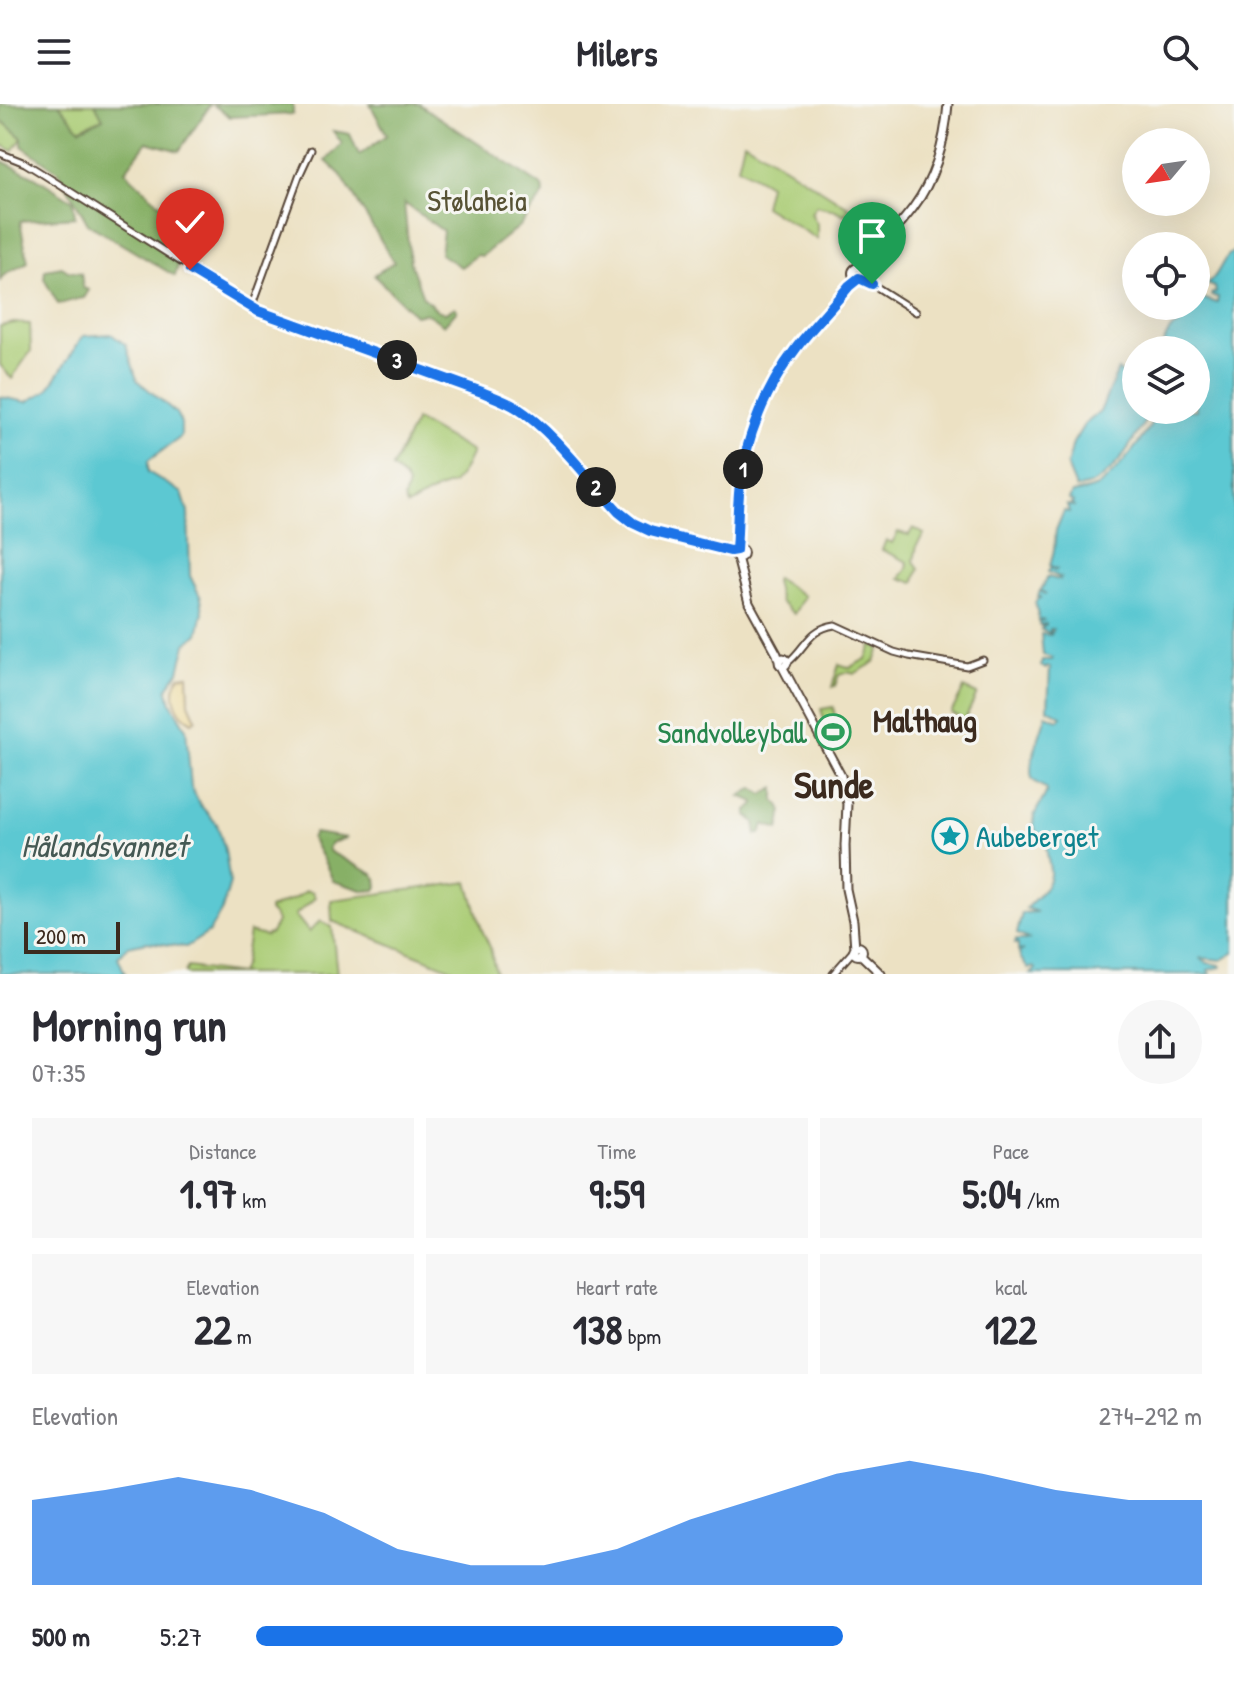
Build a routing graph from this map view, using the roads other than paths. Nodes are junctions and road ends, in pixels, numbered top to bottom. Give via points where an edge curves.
1 (948, 104) edge
2 (311, 150) dead end
3 (0, 153) edge
4 (859, 274) junction
5 (251, 308) junction
6 (916, 312) dead end
7 (738, 553) junction
8 (983, 660) dead end
9 (784, 662) junction
10 (858, 951) junction
11 (880, 972) edge
12 (833, 974) edge

1 - 4 main road via 934,172 914,207
2 - 5 street
3 - 5 street via 38,171
4 - 6 street
4 - 7 main road via 784,366 758,417 741,480
5 - 7 street via 499,399 531,419 633,523
7 - 9 main road via 751,603
8 - 9 street via 967,666 909,656 835,625 814,633
9 - 10 main road via 841,776 847,799 846,889
10 - 11 main road
10 - 12 street

